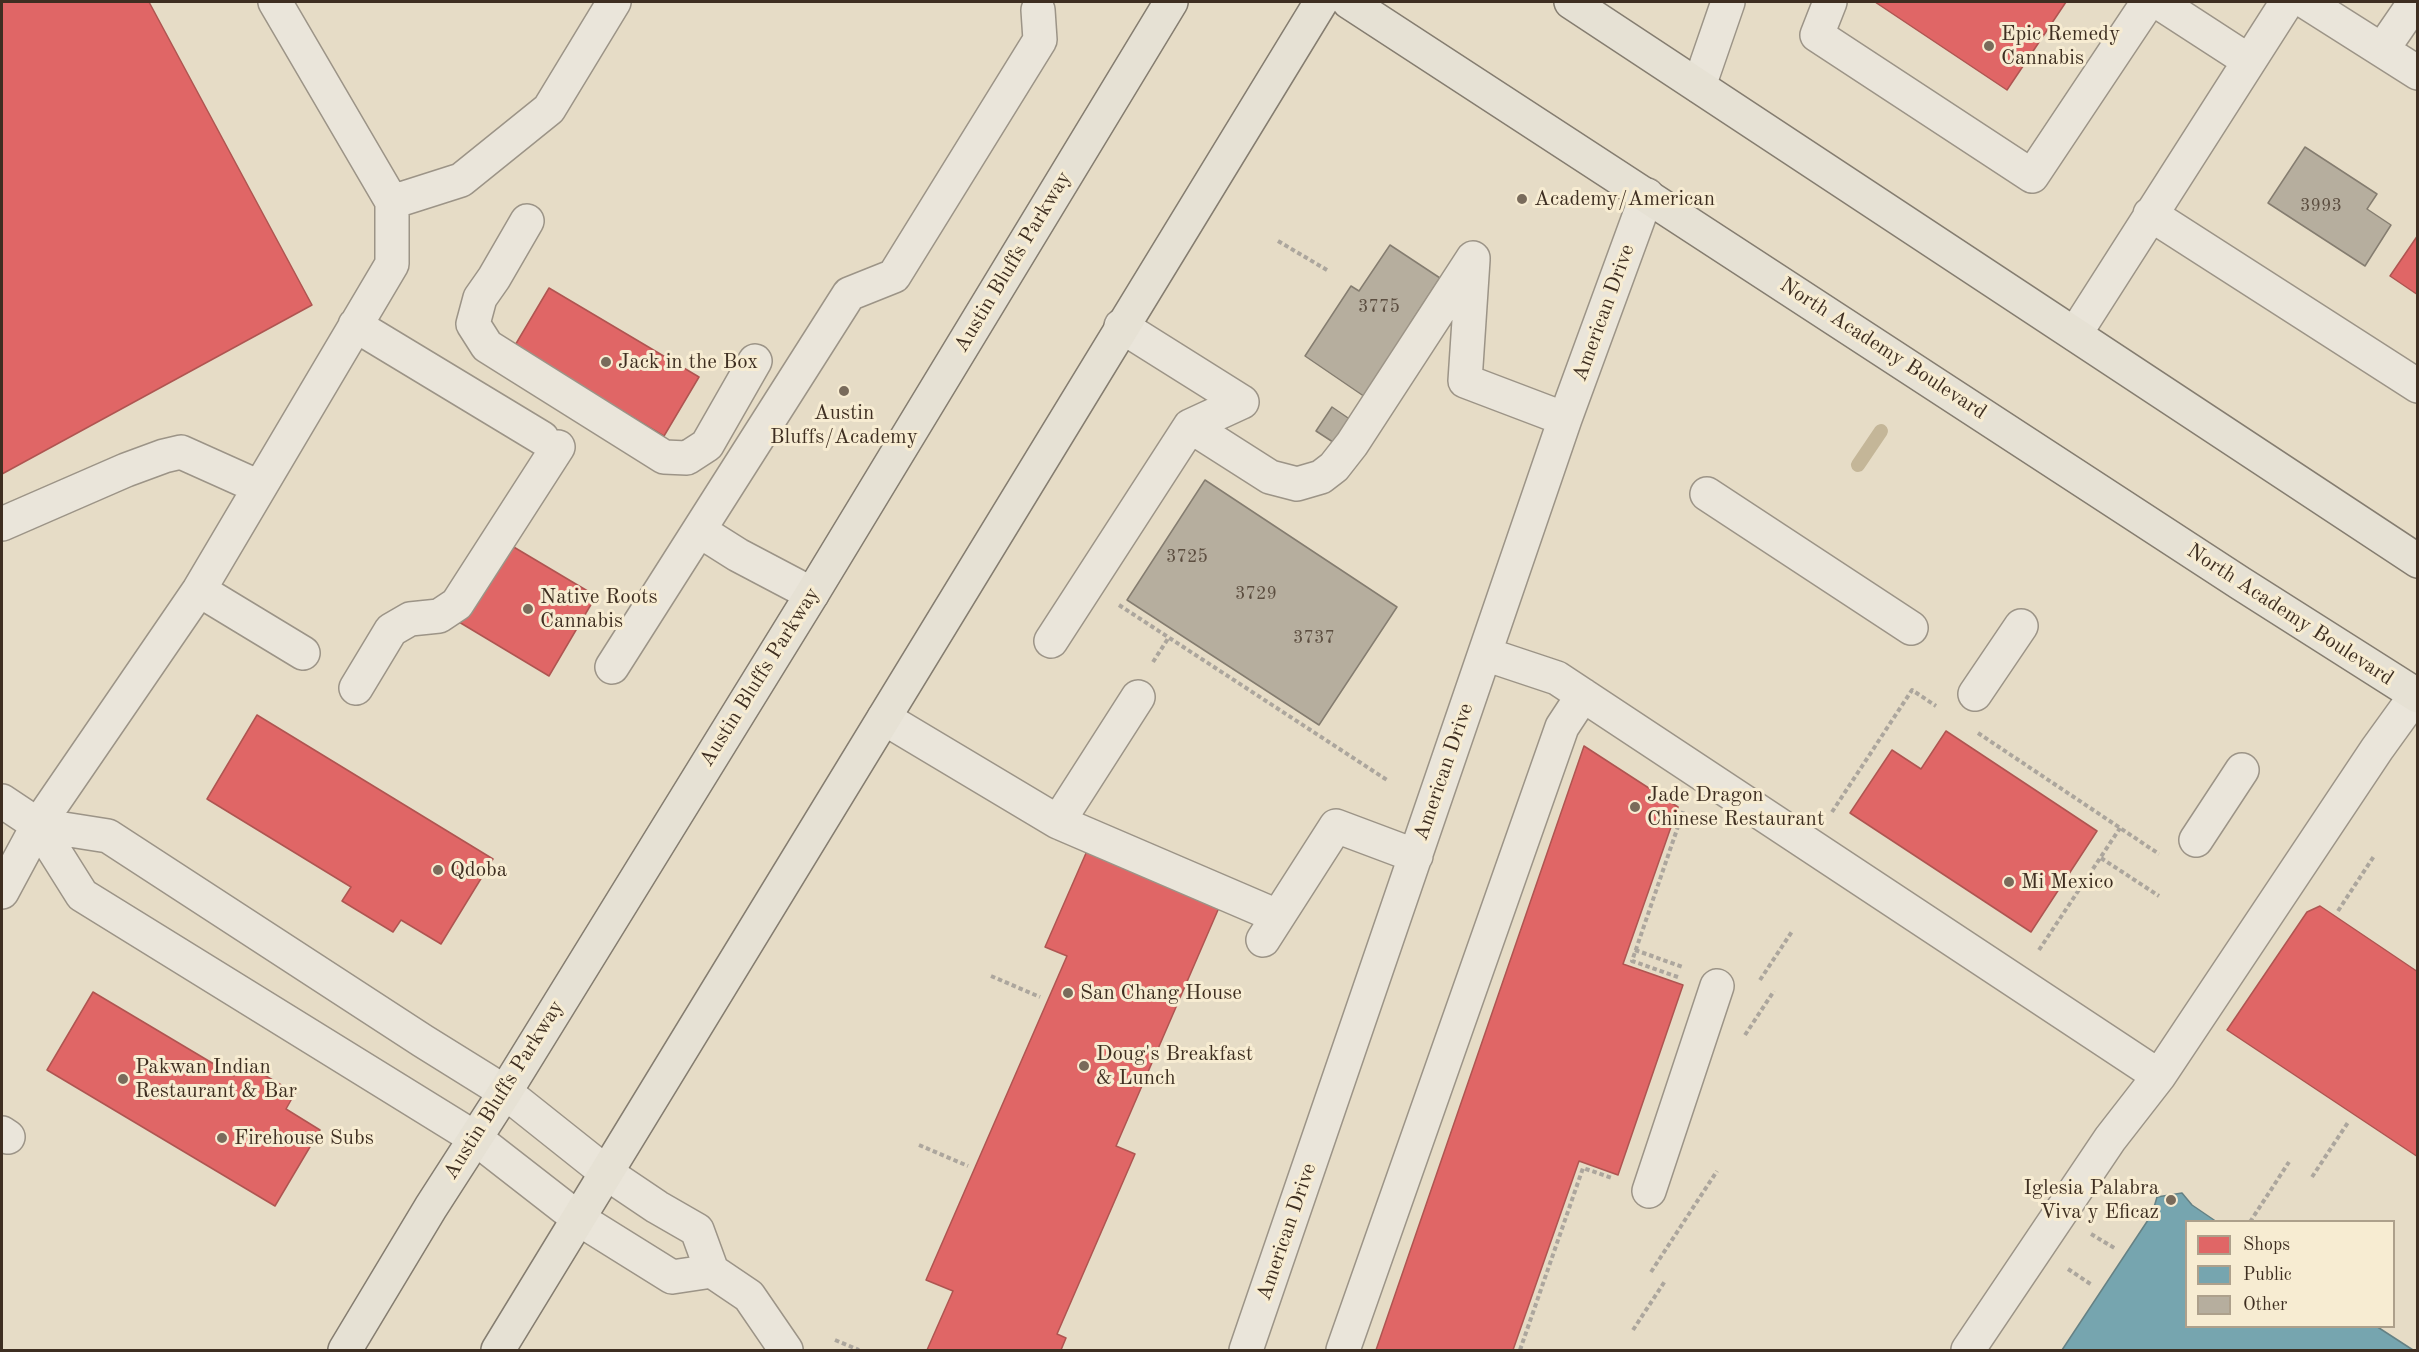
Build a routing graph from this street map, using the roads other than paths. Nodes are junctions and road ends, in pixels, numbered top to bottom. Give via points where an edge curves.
1 (275, 2) edge
2 (614, 2) edge
3 (1171, 2) edge
4 (1321, 2) edge
5 (1349, 2) edge
6 (1571, 2) edge
7 (1728, 2) edge
8 (1830, 2) edge
9 (2148, 2) edge
10 (2158, 2) edge
11 (2287, 2) edge
12 (2306, 2) edge
13 (2415, 2) edge
14 (1038, 10) dead end
15 (2382, 50) junction
16 (2249, 61) junction
17 (2418, 73) edge
18 (1699, 86) junction
19 (1647, 195) junction
20 (392, 202) junction
21 (2150, 214) junction
22 (527, 220) dead end
23 (355, 325) junction
24 (1121, 326) junction
25 (2075, 334) junction
26 (755, 361) dead end
27 (2418, 386) edge
28 (1565, 419) junction
29 (1190, 426) junction
30 (259, 488) junction
31 (1707, 494) dead end
32 (2, 524) edge
33 (700, 531) junction
34 (2418, 561) edge
35 (199, 590) junction
36 (812, 594) junction
37 (2021, 626) dead end
38 (1911, 628) dead end
39 (1051, 641) dead end
40 (303, 653) dead end
41 (1485, 654) junction
42 (612, 668) dead end
43 (356, 688) dead end
44 (1975, 694) dead end
45 (1583, 695) junction
46 (2417, 696) edge
47 (1138, 697) dead end
48 (884, 718) junction
49 (2242, 770) dead end
50 (2, 801) edge
51 (1058, 822) junction
52 (38, 825) junction
53 (2196, 840) dead end
54 (1416, 856) junction
55 (2, 892) edge
56 (1717, 986) dead end
57 (2159, 1076) junction
58 (505, 1092) junction
59 (475, 1138) junction
60 (608, 1174) junction
61 (1635, 1186) road end
62 (579, 1219) junction
63 (712, 1271) junction
64 (345, 1350) edge
65 (498, 1350) edge
66 (786, 1350) edge
67 (1246, 1350) edge
68 (1343, 1350) edge
69 (1968, 1350) edge

1 - 20 street
2 - 20 street via 549,109 460,180
3 - 36 main road, Austin Bluffs Parkway
4 - 24 main road
5 - 19 main road, North Academy Boulevard
6 - 18 main road
7 - 18 street
8 - 9 street via 1817,35 2032,176
10 - 16 street
11 - 16 street
12 - 15 street
13 - 15 street
14 - 33 street via 1040,40 894,276 849,294
15 - 17 street
16 - 21 street
18 - 25 main road
19 - 28 street, American Drive
19 - 46 main road, North Academy Boulevard
20 - 23 street via 392,264
21 - 25 street
21 - 27 street
22 - 26 street via 480,297 473,324 487,346 664,457 687,458 707,445
23 - 30 street
23 - 43 street via 550,442 457,604 439,616 410,619 391,630
24 - 29 street via 1242,402
24 - 48 main road
25 - 34 main road
28 - 29 street via 1465,381 1473,258 1352,444 1321,477 1297,484 1270,477
28 - 41 street, American Drive
29 - 39 street
30 - 32 street via 182,453 126,470
30 - 35 street
31 - 38 street
33 - 36 street
33 - 42 street
35 - 40 street
35 - 52 street
36 - 58 main road, Austin Bluffs Parkway
37 - 44 street
41 - 45 street via 1557,678
41 - 54 street, American Drive
45 - 57 street
45 - 68 street via 1562,727
46 - 57 street via 2377,749
47 - 51 street
48 - 51 street
48 - 60 main road
49 - 53 street
50 - 52 street
51 - 54 street via 1270,928 1336,826
52 - 55 street
52 - 58 street via 108,836
52 - 59 street via 82,895
54 - 67 street, American Drive
56 - 61 street
57 - 69 street via 2110,1139
58 - 59 main road, Austin Bluffs Parkway
58 - 60 street
59 - 62 street
59 - 64 main road, Austin Bluffs Parkway
60 - 62 main road
60 - 63 street via 697,1230
62 - 63 street via 672,1276
62 - 65 main road
63 - 66 street via 749,1296

